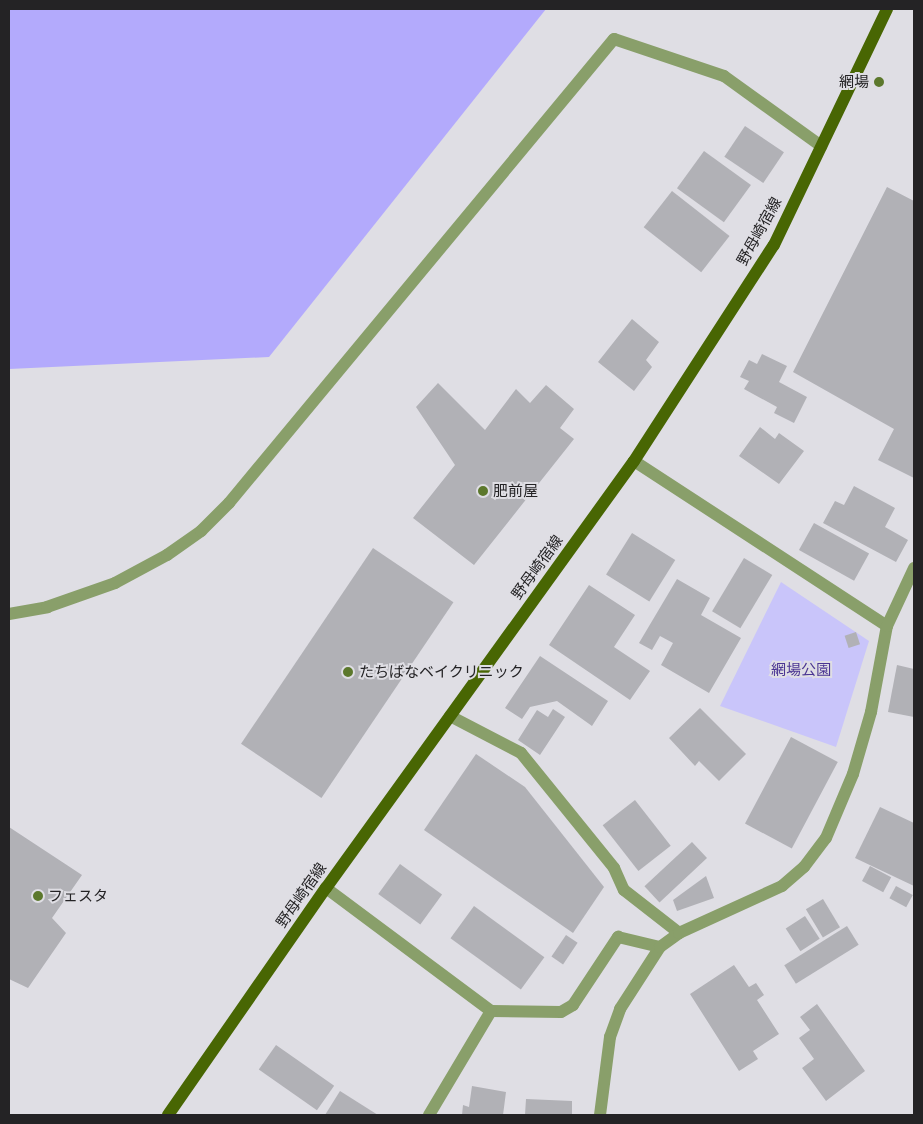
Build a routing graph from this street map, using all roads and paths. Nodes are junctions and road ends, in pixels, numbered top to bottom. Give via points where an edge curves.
1 (887, 9) edge
2 (821, 146) junction
3 (634, 460) junction
4 (914, 568) edge
5 (9, 614) edge
6 (887, 626) junction
7 (450, 716) junction
8 (326, 888) junction
9 (678, 933) junction
10 (660, 947) junction
11 (491, 1011) junction
12 (168, 1115) edge
13 (429, 1115) edge
14 (600, 1115) edge

1 - 2 main road, 野母崎宿線
2 - 3 main road, 野母崎宿線 via 774,245
2 - 5 street via 724,76 614,39 229,503 201,530 167,555 115,583 47,607
3 - 6 street
3 - 7 main road, 野母崎宿線
4 - 6 street
6 - 9 street via 871,712 853,774 826,838 804,867 782,886
7 - 8 main road, 野母崎宿線
7 - 9 street via 521,753 614,868 624,890
8 - 11 street
8 - 12 main road, 野母崎宿線
9 - 10 street
10 - 11 street via 618,937 573,1005 561,1012
10 - 14 street via 620,1009 610,1037
11 - 13 street

